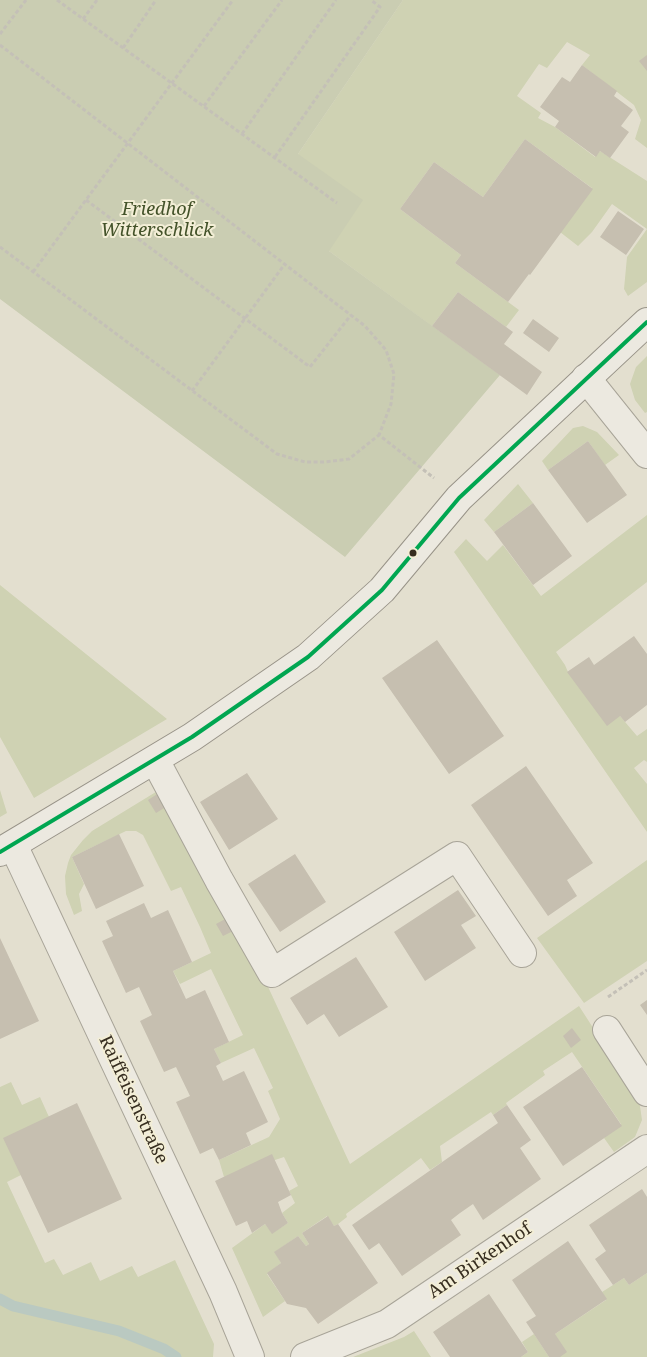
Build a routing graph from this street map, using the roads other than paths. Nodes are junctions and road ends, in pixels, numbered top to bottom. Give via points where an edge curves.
1 (647, 322) edge
2 (586, 378) junction
3 (647, 454) edge
4 (155, 760) junction
5 (6, 849) edge
6 (522, 953) dead end
7 (606, 1030) dead end
8 (647, 1092) edge
9 (647, 1149) edge
10 (250, 1357) edge
11 (305, 1357) edge

1 - 2 street
2 - 3 street
2 - 4 street via 459,498 382,590 308,656 229,713
4 - 5 street
4 - 6 street via 272,973 457,856
5 - 10 street, Raiffeisenstraße via 223,1292
7 - 8 street
9 - 11 street, Am Birkenhof via 387,1324

